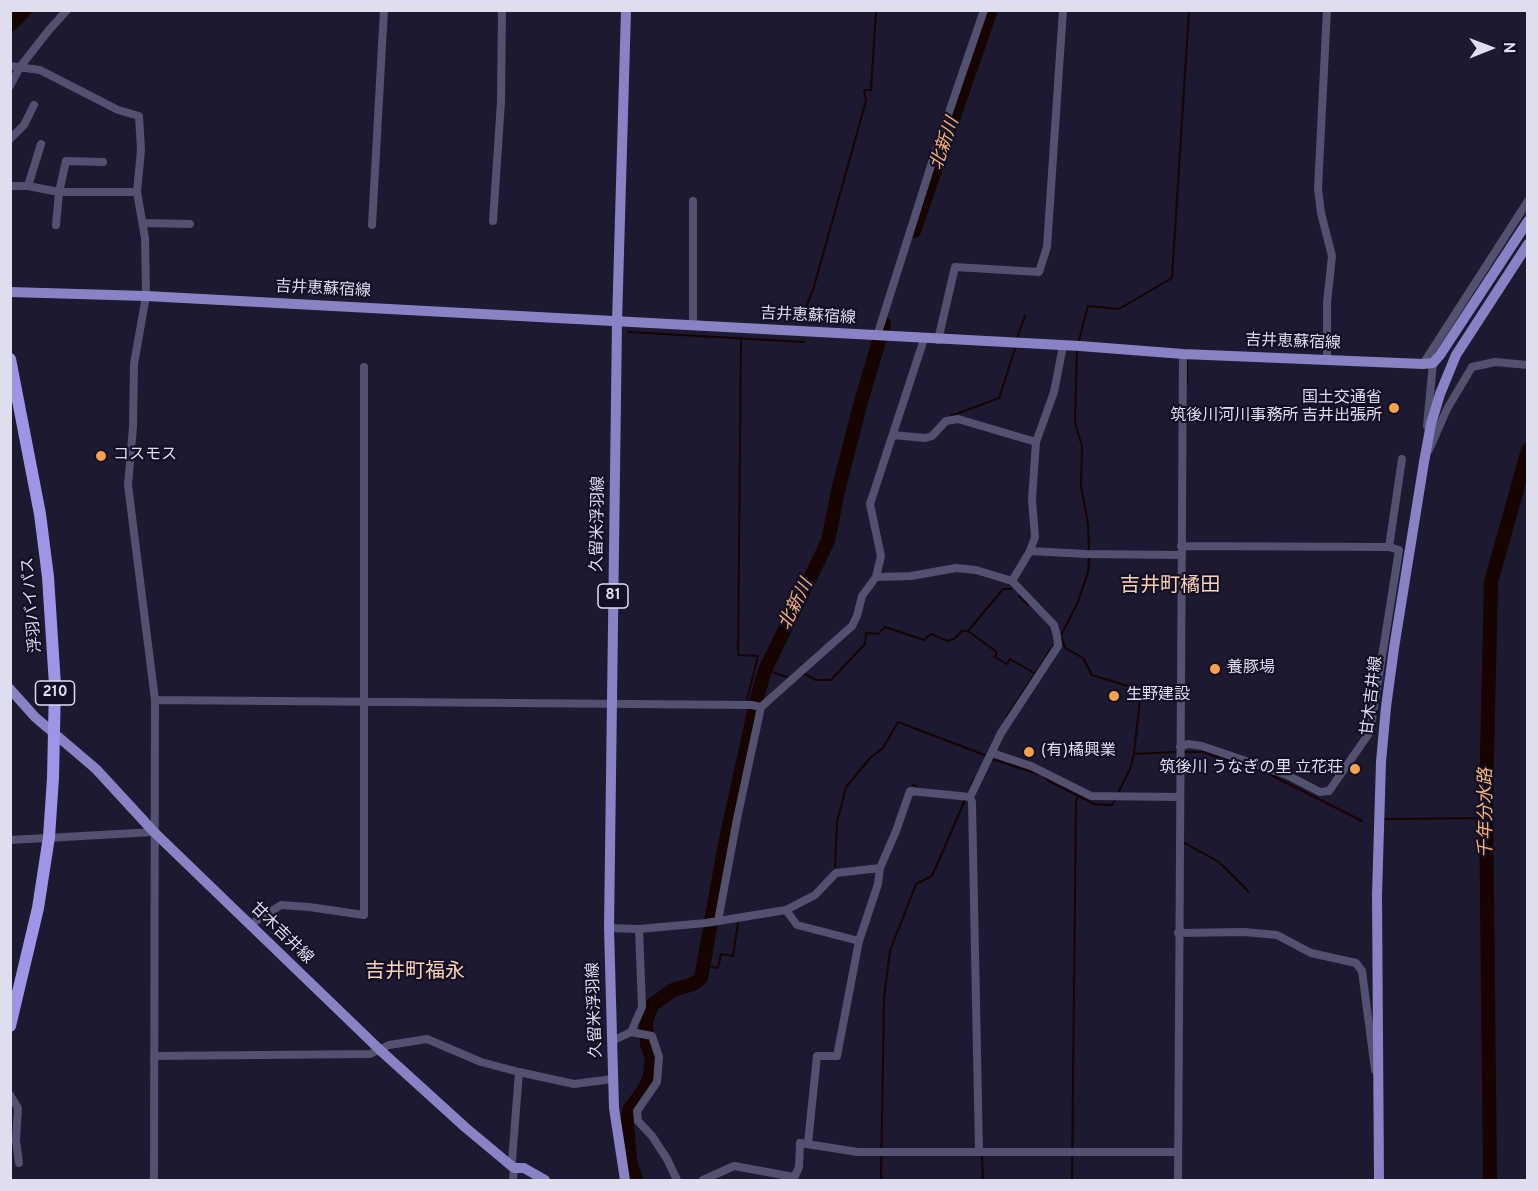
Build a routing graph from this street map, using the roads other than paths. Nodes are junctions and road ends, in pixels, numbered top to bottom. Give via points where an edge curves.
1 (67, 10) edge
2 (384, 10) edge
3 (502, 10) edge
4 (626, 10) edge
5 (984, 10) edge
6 (1063, 10) edge
7 (1327, 10) edge
8 (15, 67) edge
9 (10, 86) edge
10 (34, 105) dead end
11 (10, 139) edge
12 (41, 144) dead end
13 (103, 162) dead end
14 (10, 186) edge
15 (28, 186) junction
16 (59, 192) junction
17 (137, 192) junction
18 (693, 201) dead end
19 (1527, 201) edge
20 (1527, 220) edge
21 (493, 221) dead end
22 (143, 224) junction
23 (190, 224) dead end
24 (56, 225) dead end
25 (372, 225) dead end
26 (1527, 244) edge
27 (10, 292) edge
28 (146, 296) junction
29 (616, 322) junction
30 (693, 326) junction
31 (881, 336) junction
32 (924, 339) junction
33 (938, 340) junction
34 (1072, 346) junction
35 (1183, 354) junction
36 (10, 359) edge
37 (1327, 360) junction
38 (1428, 364) junction
39 (1527, 365) edge
40 (364, 367) dead end
41 (893, 435) junction
42 (1036, 442) junction
43 (1402, 459) dead end
44 (1424, 462) junction
45 (1389, 547) junction
46 (1181, 550) junction
47 (1030, 551) junction
48 (876, 577) junction
49 (1011, 581) junction
50 (10, 689) edge
51 (155, 700) junction
52 (366, 702) junction
53 (612, 703) junction
54 (757, 706) junction
55 (54, 734) junction
56 (1180, 747) junction
57 (991, 756) junction
58 (1179, 796) junction
59 (966, 797) junction
60 (154, 832) junction
61 (48, 837) junction
62 (10, 840) edge
63 (880, 868) junction
64 (787, 912) junction
65 (713, 922) junction
66 (250, 925) junction
67 (609, 928) junction
68 (639, 929) junction
69 (1178, 933) junction
70 (860, 941) junction
71 (10, 1026) edge
72 (631, 1032) junction
73 (612, 1041) junction
74 (380, 1050) junction
75 (154, 1056) junction
76 (519, 1072) junction
77 (1378, 1072) junction
78 (613, 1079) junction
79 (10, 1095) edge
80 (808, 1143) junction
81 (979, 1152) junction
82 (1178, 1152) junction
83 (19, 1163) dead end
84 (514, 1168) junction
85 (793, 1179) edge
86 (154, 1180) edge
87 (513, 1180) edge
88 (545, 1180) edge
89 (625, 1180) edge
90 (677, 1180) edge
91 (704, 1180) edge
92 (1178, 1180) edge
93 (1379, 1180) edge

1 - 8 street
2 - 25 street
3 - 21 street
4 - 29 main road, 久留米浮羽線 / 81
5 - 31 street via 934,156
6 - 33 street via 1047,247 1040,272 955,267
7 - 37 street via 1318,189 1332,256
8 - 9 street
8 - 17 street via 40,70 118,110 139,116
10 - 11 street via 24,125
12 - 15 street
13 - 16 street via 66,161
14 - 15 street
15 - 16 street
16 - 17 street
16 - 24 street
17 - 22 street
18 - 30 street
19 - 38 street
20 - 38 main road via 1440,355
22 - 23 street
22 - 28 street
26 - 44 main road, 甘木吉井線 via 1456,355 1431,424
27 - 28 main road, 吉井恵蘇宿線
28 - 29 main road, 吉井恵蘇宿線
28 - 51 street via 134,364 134,427 128,485
29 - 30 main road, 吉井恵蘇宿線
29 - 53 main road, 久留米浮羽線 / 81
30 - 31 main road, 吉井恵蘇宿線
31 - 32 main road, 吉井恵蘇宿線
32 - 33 main road, 吉井恵蘇宿線
32 - 41 street
33 - 34 main road, 吉井恵蘇宿線
34 - 35 main road, 吉井恵蘇宿線
34 - 42 street
35 - 37 main road, 吉井恵蘇宿線
35 - 46 street
36 - 55 highway, 浮羽バイパス / 210 via 48,577 56,685
37 - 38 main road, 吉井恵蘇宿線
38 - 44 street
39 - 44 street via 1495,362 1472,367 1446,409
40 - 52 street
41 - 42 street via 932,436 946,421 958,419
41 - 48 street via 870,504 881,556
42 - 47 street via 1032,500 1035,537
43 - 45 street
44 - 77 main road, 甘木吉井線 via 1387,695 1381,762
45 - 46 street
45 - 56 street via 1399,550 1370,732 1329,791 1320,792 1287,775 1202,746
46 - 47 street via 1088,554
46 - 56 street
47 - 49 street
48 - 49 street via 956,568
48 - 54 street via 862,596 852,626 800,675
49 - 57 street via 1054,625 1057,641
50 - 55 main road, 甘木吉井線
51 - 52 street
51 - 60 street
52 - 53 street
52 - 66 street via 364,915 281,905
53 - 54 street
53 - 67 main road, 久留米浮羽線 / 81
54 - 65 street
55 - 60 main road, 甘木吉井線 via 96,769
55 - 61 highway, 浮羽バイパス / 210
56 - 58 street
57 - 58 street via 1031,766 1091,796
57 - 59 street
58 - 69 street
59 - 63 street via 910,791
59 - 81 street via 972,802
60 - 61 street
60 - 66 main road, 甘木吉井線
60 - 75 street
61 - 62 street
61 - 71 highway, 浮羽バイパス / 210 via 38,908
63 - 64 street via 836,873 815,895
63 - 70 street
64 - 65 street
64 - 70 street via 798,925
65 - 68 street
66 - 74 main road, 甘木吉井線
67 - 68 street
67 - 73 main road, 久留米浮羽線 / 81
68 - 72 street via 642,1006
69 - 77 street via 1277,935 1311,953 1356,963 1362,971 1374,1069
69 - 82 street
70 - 80 street via 837,1056 817,1056
72 - 73 street
72 - 90 street via 652,1036 659,1057 657,1082 637,1111 638,1121 652,1136
73 - 78 main road, 久留米浮羽線 / 81
74 - 75 street via 370,1054
74 - 76 street via 427,1038 481,1062
74 - 84 main road, 甘木吉井線
75 - 86 street
76 - 78 street via 574,1084
76 - 84 street
77 - 93 main road, 甘木吉井線
78 - 89 main road, 久留米浮羽線 / 81
79 - 83 street via 18,1108
80 - 81 street via 858,1152
80 - 85 street via 800,1143 798,1173
81 - 82 street
82 - 92 street
84 - 87 street
84 - 88 main road, 甘木吉井線 via 524,1168
85 - 91 street via 734,1166

